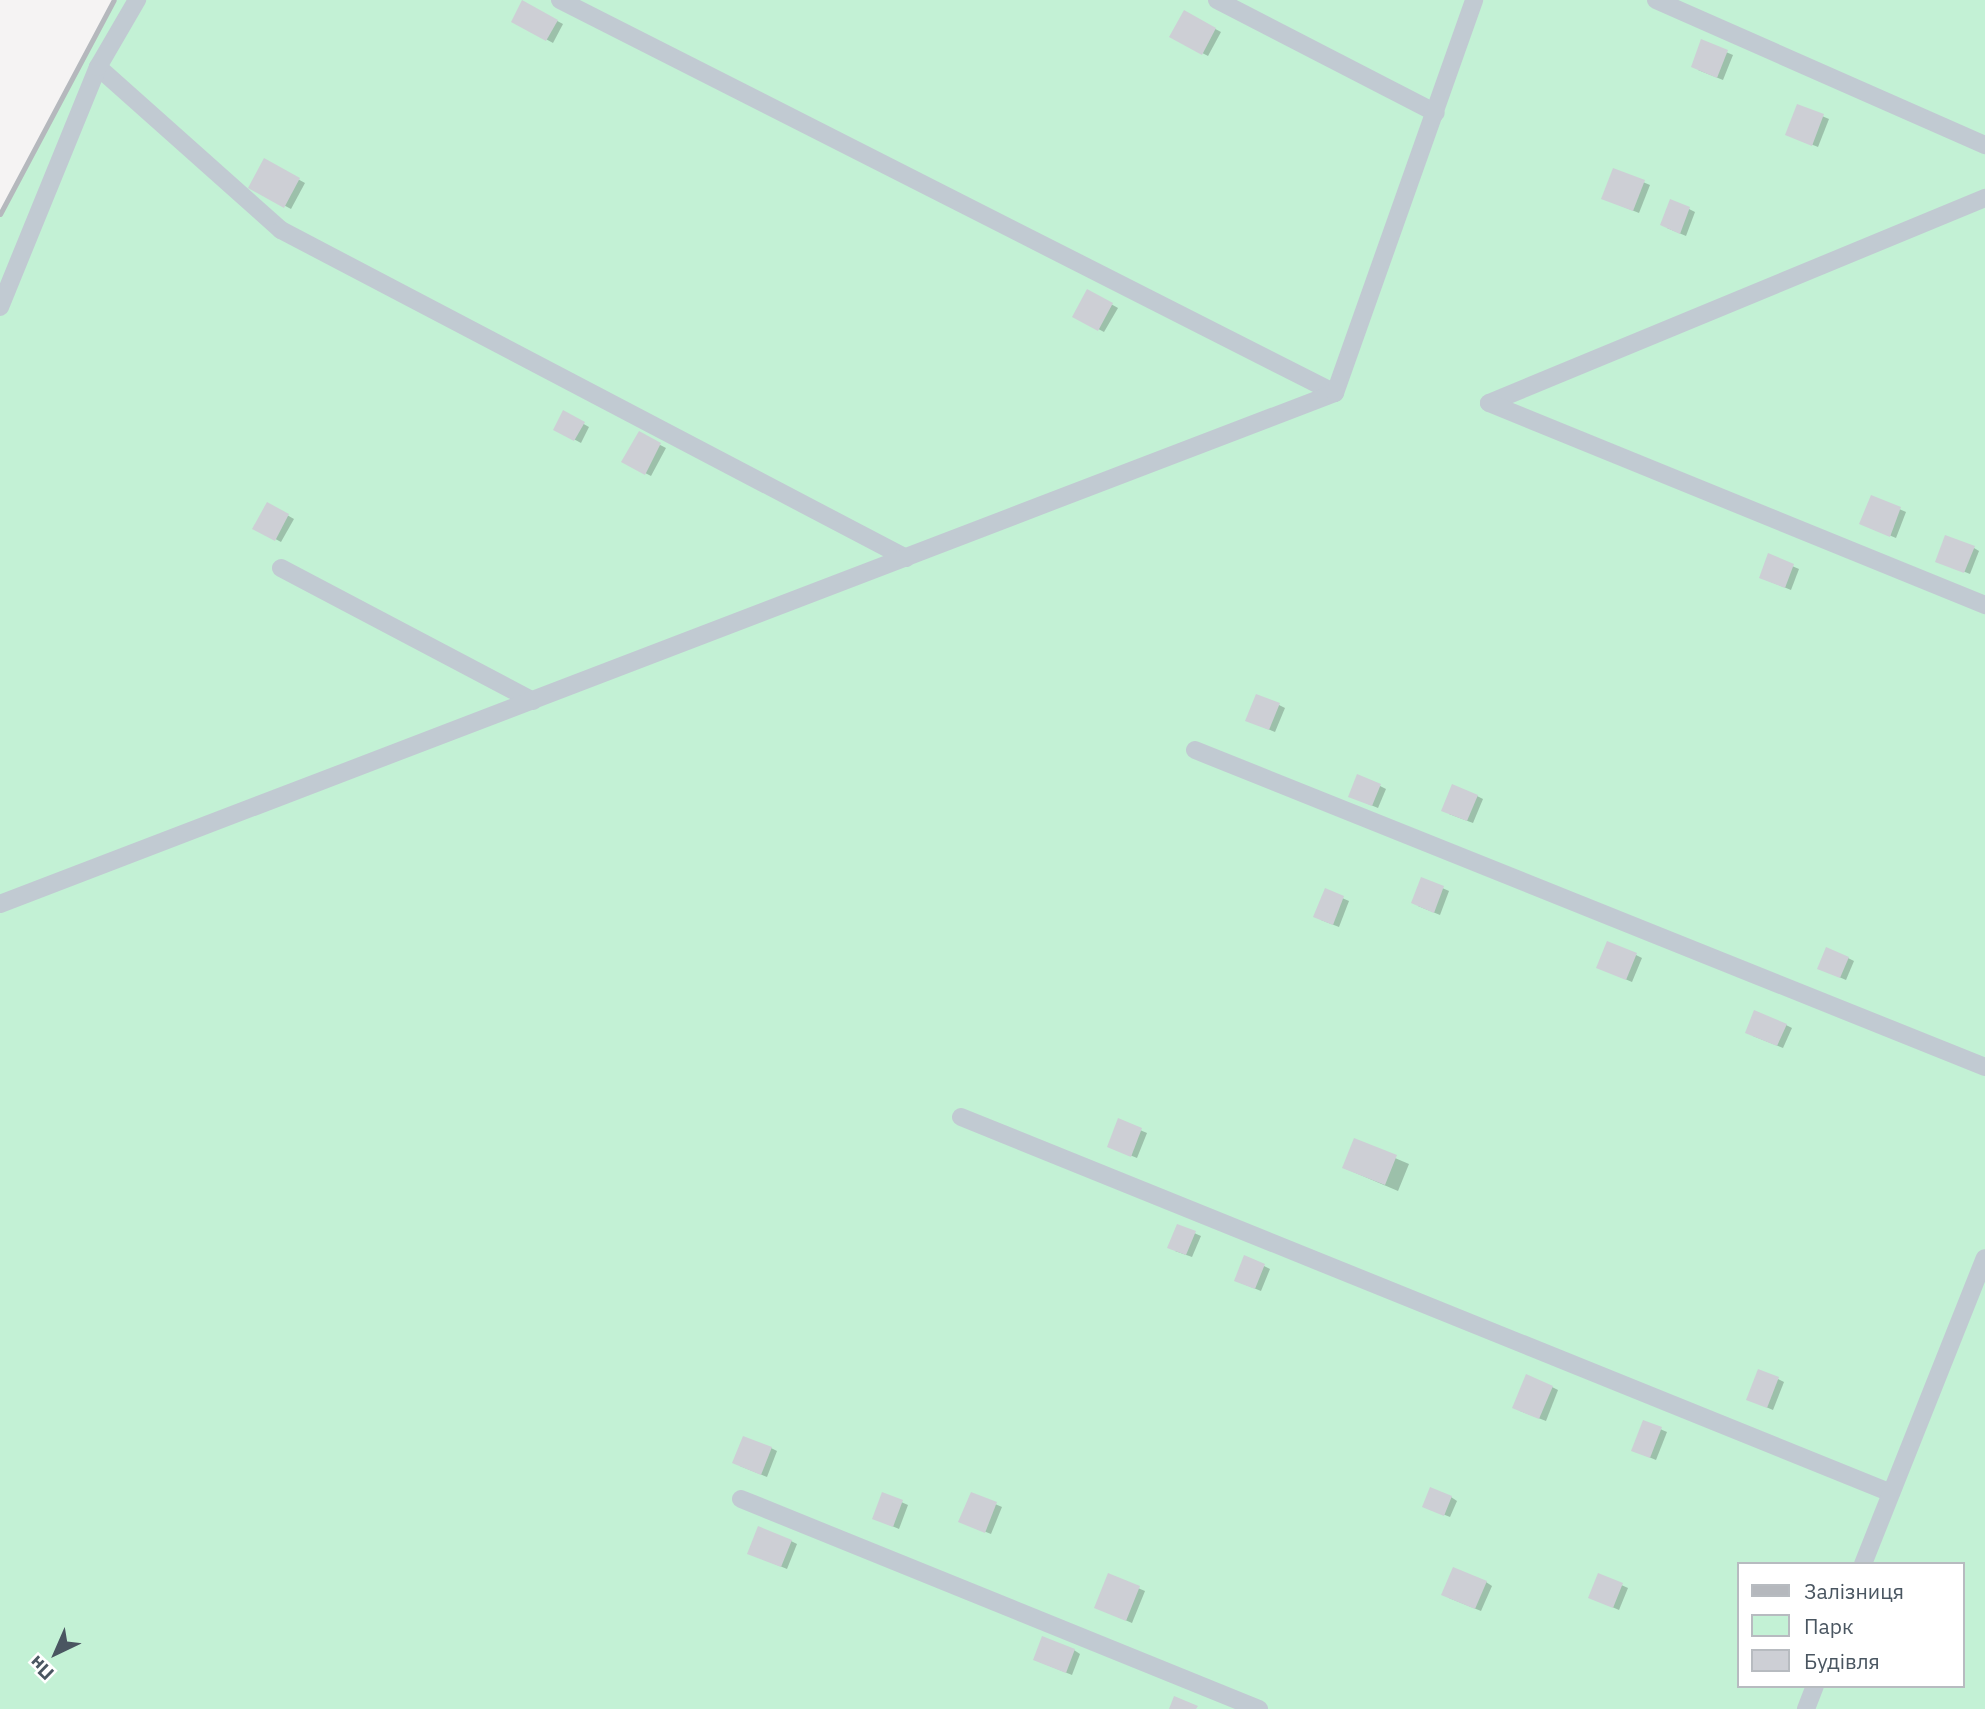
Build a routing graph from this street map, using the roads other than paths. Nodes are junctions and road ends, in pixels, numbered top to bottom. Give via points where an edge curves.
1 (136, 0) edge
2 (560, 0) edge
3 (1217, 0) edge
4 (1475, 0) edge
5 (1656, 0) edge
6 (98, 67) junction
7 (1436, 113) junction
8 (1985, 145) edge
9 (1985, 198) edge
10 (0, 307) edge
11 (1335, 393) junction
12 (906, 558) junction
13 (281, 568) dead end
14 (1985, 605) edge
15 (533, 701) junction
16 (1195, 750) dead end
17 (0, 904) edge
18 (1985, 1067) edge
19 (961, 1117) dead end
20 (1985, 1258) edge
21 (1891, 1493) junction
22 (741, 1499) dead end
23 (1864, 1562) edge
24 (1814, 1688) edge
25 (1259, 1709) edge
26 (1806, 1709) edge

1 - 6 lane
2 - 11 lane
3 - 7 lane
4 - 7 lane
5 - 8 lane
6 - 10 lane
6 - 12 lane via 281,230
7 - 11 lane
9 - 14 lane via 1489,403
11 - 12 lane
12 - 15 lane
13 - 15 lane
15 - 17 lane
16 - 18 lane
19 - 21 lane
20 - 21 lane
21 - 23 lane
22 - 25 lane
24 - 26 lane

